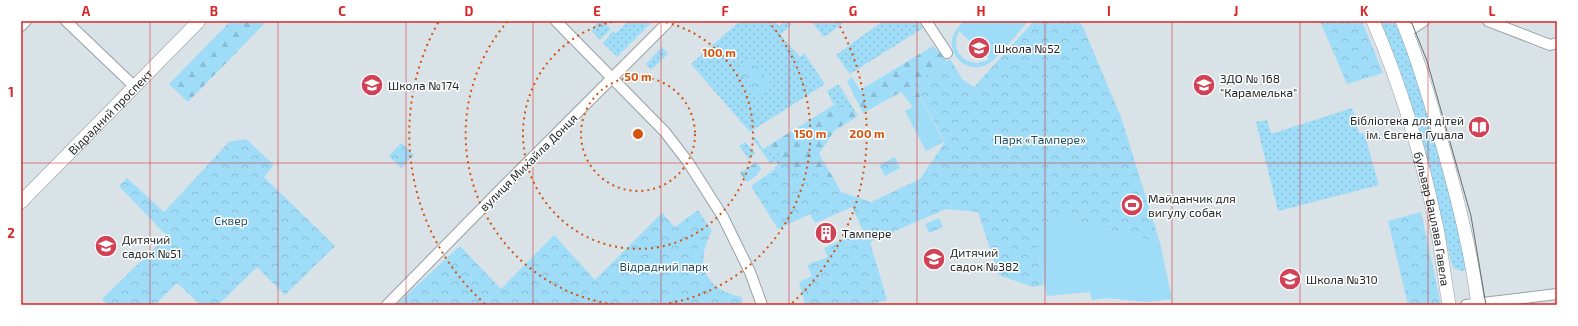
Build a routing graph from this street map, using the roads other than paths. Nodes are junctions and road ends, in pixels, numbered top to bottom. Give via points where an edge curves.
1 (26, 21) edge
2 (66, 21) edge
3 (199, 21) edge
4 (556, 21) edge
5 (561, 21) edge
6 (669, 21) edge
7 (926, 21) edge
8 (1372, 21) edge
9 (1424, 21) edge
10 (1488, 21) edge
11 (21, 26) edge
12 (1404, 26) edge
13 (1557, 43) edge
14 (946, 53) dead end
15 (614, 76) junction
16 (135, 87) junction
17 (21, 202) edge
18 (1557, 294) edge
19 (1474, 304) edge
20 (387, 305) edge
21 (762, 305) edge
22 (766, 305) edge
23 (1449, 305) edge

1 - 11 street
2 - 16 street
3 - 16 main road, Відрадний проспект
4 - 15 street
5 - 15 street
6 - 15 street, вулиця Михайла Донця
7 - 14 street
8 - 23 main road, бульвар Вацлава Гавела via 1392,66 1425,180 1438,233
9 - 12 street
10 - 13 street via 1550,46
12 - 19 main road via 1420,68 1450,171 1468,250
15 - 20 street, вулиця Михайла Донця
15 - 21 street via 666,132 709,193 743,258
15 - 22 street via 668,129 709,186 734,229
16 - 17 main road, Відрадний проспект
18 - 19 street

